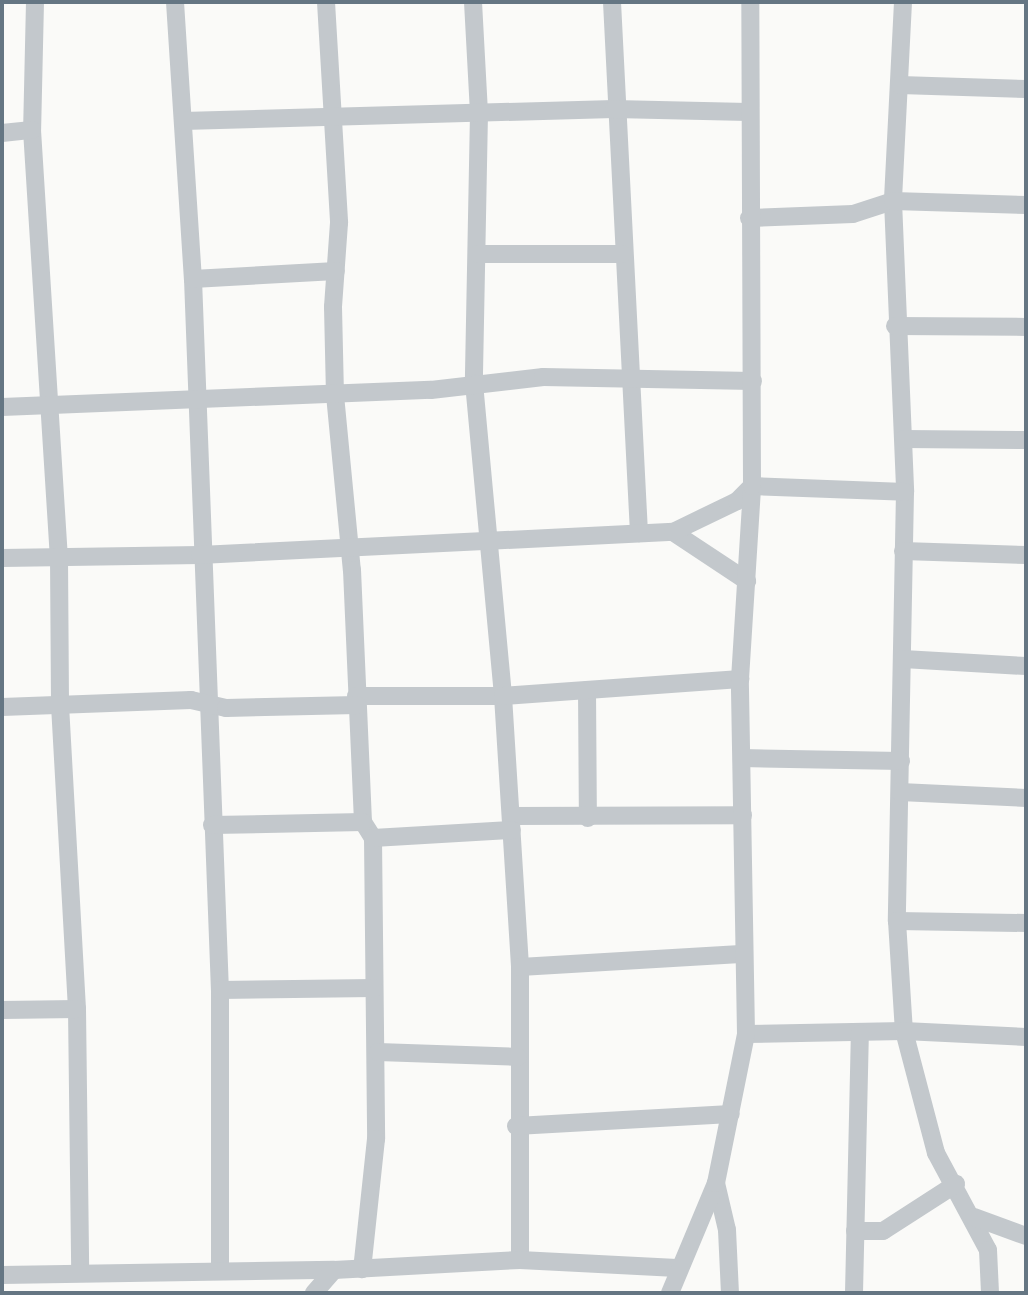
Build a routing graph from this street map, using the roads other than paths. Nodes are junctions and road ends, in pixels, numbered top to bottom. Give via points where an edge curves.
1 (35, 2) edge
2 (175, 2) edge
3 (326, 2) edge
4 (473, 2) edge
5 (612, 2) edge
6 (750, 2) edge
7 (903, 2) edge
8 (900, 85) junction
9 (1026, 89) edge
10 (614, 109) junction
11 (748, 112) junction
12 (479, 113) junction
13 (334, 118) junction
14 (183, 121) junction
15 (32, 130) junction
16 (2, 133) edge
17 (893, 201) junction
18 (1026, 205) edge
19 (749, 218) junction
20 (478, 254) junction
21 (622, 254) junction
22 (336, 271) junction
23 (193, 279) junction
24 (895, 326) junction
25 (1026, 327) edge
26 (628, 375) junction
27 (753, 381) junction
28 (474, 383) junction
29 (335, 395) junction
30 (194, 401) junction
31 (2, 407) edge
32 (50, 408) junction
33 (904, 439) junction
34 (1026, 440) edge
35 (752, 486) junction
36 (905, 492) junction
37 (673, 532) junction
38 (639, 533) junction
39 (486, 541) junction
40 (348, 547) junction
41 (903, 551) junction
42 (200, 555) junction
43 (1026, 555) edge
44 (2, 558) edge
45 (59, 558) junction
46 (747, 581) junction
47 (903, 659) junction
48 (1026, 666) edge
49 (740, 679) junction
50 (587, 690) junction
51 (503, 696) junction
52 (357, 700) junction
53 (209, 703) junction
54 (60, 705) junction
55 (2, 707) edge
56 (742, 758) junction
57 (901, 761) junction
58 (900, 792) junction
59 (1026, 798) edge
60 (743, 815) junction
61 (588, 818) junction
62 (512, 823) junction
63 (212, 825) junction
64 (368, 830) junction
65 (897, 921) junction
66 (1026, 923) edge
67 (741, 954) junction
68 (520, 967) junction
69 (374, 988) junction
70 (220, 990) junction
71 (77, 1009) junction
72 (2, 1010) edge
73 (904, 1031) junction
74 (746, 1034) junction
75 (860, 1034) junction
76 (1026, 1037) edge
77 (378, 1052) junction
78 (518, 1057) junction
79 (731, 1114) junction
80 (516, 1126) junction
81 (716, 1183) junction
82 (956, 1184) junction
83 (974, 1217) junction
84 (855, 1231) junction
85 (1026, 1236) edge
86 (520, 1260) junction
87 (677, 1268) junction
88 (220, 1269) junction
89 (362, 1269) junction
90 (334, 1270) junction
91 (80, 1272) junction
92 (54, 1273) junction
93 (2, 1275) edge
94 (44, 1293) edge
95 (314, 1293) edge
96 (670, 1293) edge
97 (730, 1293) edge
98 (854, 1293) edge
99 (990, 1293) edge

1 - 15 street
2 - 14 street
3 - 13 street
4 - 12 street
5 - 10 street
6 - 11 street
7 - 8 street
8 - 9 street
8 - 17 street
10 - 11 street
10 - 12 street
10 - 21 street
11 - 19 street
12 - 13 street
12 - 20 street
13 - 14 street
13 - 22 street
14 - 23 street
15 - 16 street
15 - 32 street
17 - 18 street
17 - 19 street via 853,214
17 - 24 street
19 - 27 street
20 - 21 street
20 - 28 street
21 - 26 street
22 - 23 street
22 - 29 street
23 - 30 street
24 - 25 street
24 - 33 street
26 - 27 street
26 - 28 street
26 - 38 street
27 - 35 street
28 - 29 street
28 - 39 street
29 - 30 street
29 - 40 street
30 - 32 street
30 - 42 street
31 - 32 street
32 - 45 street
33 - 34 street
33 - 36 street
35 - 36 street
35 - 37 street via 737,501
35 - 46 street
36 - 41 street
37 - 38 street
37 - 46 street
38 - 39 street
39 - 40 street
39 - 51 street
40 - 42 street
40 - 52 street
41 - 43 street
41 - 47 street
42 - 45 street
42 - 53 street
44 - 45 street
45 - 54 street
46 - 49 street
47 - 48 street
47 - 57 street
49 - 50 street
49 - 56 street
50 - 51 street
50 - 61 street
51 - 52 street
51 - 62 street
52 - 53 street via 226,708
52 - 64 street
53 - 54 street
53 - 63 street
54 - 55 street
54 - 71 street
56 - 57 street
56 - 60 street
57 - 58 street
58 - 59 street
58 - 65 street
60 - 61 street
60 - 67 street
61 - 62 street
62 - 64 street
62 - 68 street
63 - 64 street
63 - 70 street
64 - 69 street
65 - 66 street
65 - 73 street
67 - 68 street
67 - 74 street
68 - 78 street
69 - 70 street
69 - 77 street
70 - 88 street
71 - 72 street
71 - 91 street
73 - 75 street
73 - 76 street
73 - 82 street via 936,1153
74 - 75 street
74 - 79 street
75 - 84 street
77 - 78 street
77 - 89 street via 376,1139
78 - 80 street
79 - 80 street
79 - 81 street
80 - 86 street
81 - 87 street
81 - 97 street via 727,1230
82 - 83 street
82 - 84 street via 883,1231
83 - 85 street
83 - 99 street via 988,1250
84 - 98 street
86 - 87 street
86 - 89 street
87 - 96 street
88 - 90 street
88 - 91 street
89 - 90 street
90 - 95 street
91 - 92 street
92 - 93 street
92 - 94 street

